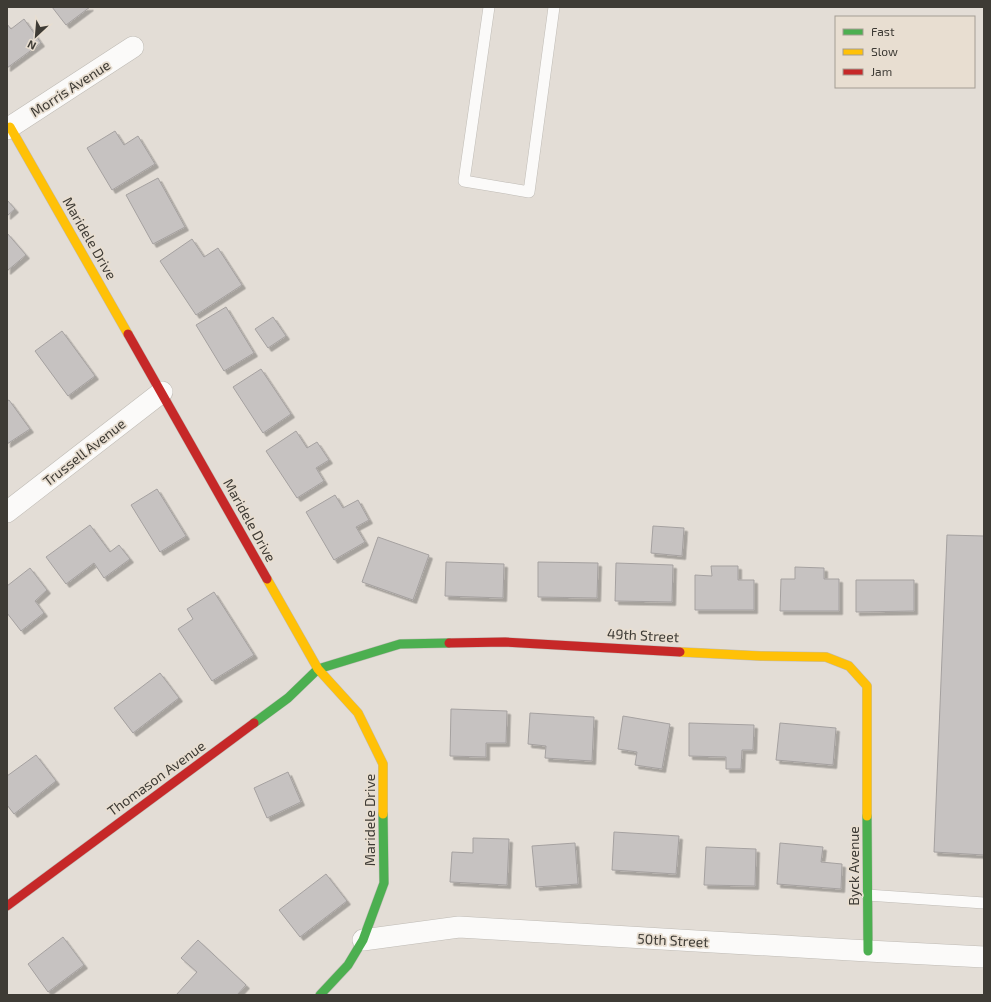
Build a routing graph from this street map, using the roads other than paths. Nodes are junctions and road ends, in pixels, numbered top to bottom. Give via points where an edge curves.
1 (489, 7) edge
2 (554, 7) edge
3 (133, 47) dead end
4 (8, 128) edge
5 (162, 392) junction
6 (7, 512) edge
7 (318, 669) junction
8 (867, 780) joint
9 (867, 895) junction
10 (984, 903) edge
11 (7, 906) edge
12 (363, 940) junction
13 (868, 951) junction
14 (984, 957) edge
15 (320, 995) edge

1 - 2 lane via 464,181 529,192
3 - 4 street, Morris Avenue
4 - 5 street, Maridele Drive
5 - 6 street, Trussell Avenue
5 - 7 street, Maridele Drive
7 - 8 street, 49th Street via 400,644 505,642 761,656 826,657 849,666 867,686
7 - 11 street, Thomason Avenue via 288,698
7 - 12 street, Maridele Drive via 358,713 383,764 384,883
8 - 9 street, Byck Avenue
9 - 10 lane
9 - 13 street, Byck Avenue
12 - 13 street, 50th Street via 459,927
12 - 15 street, Maridele Drive via 348,965
13 - 14 street, 50th Street

